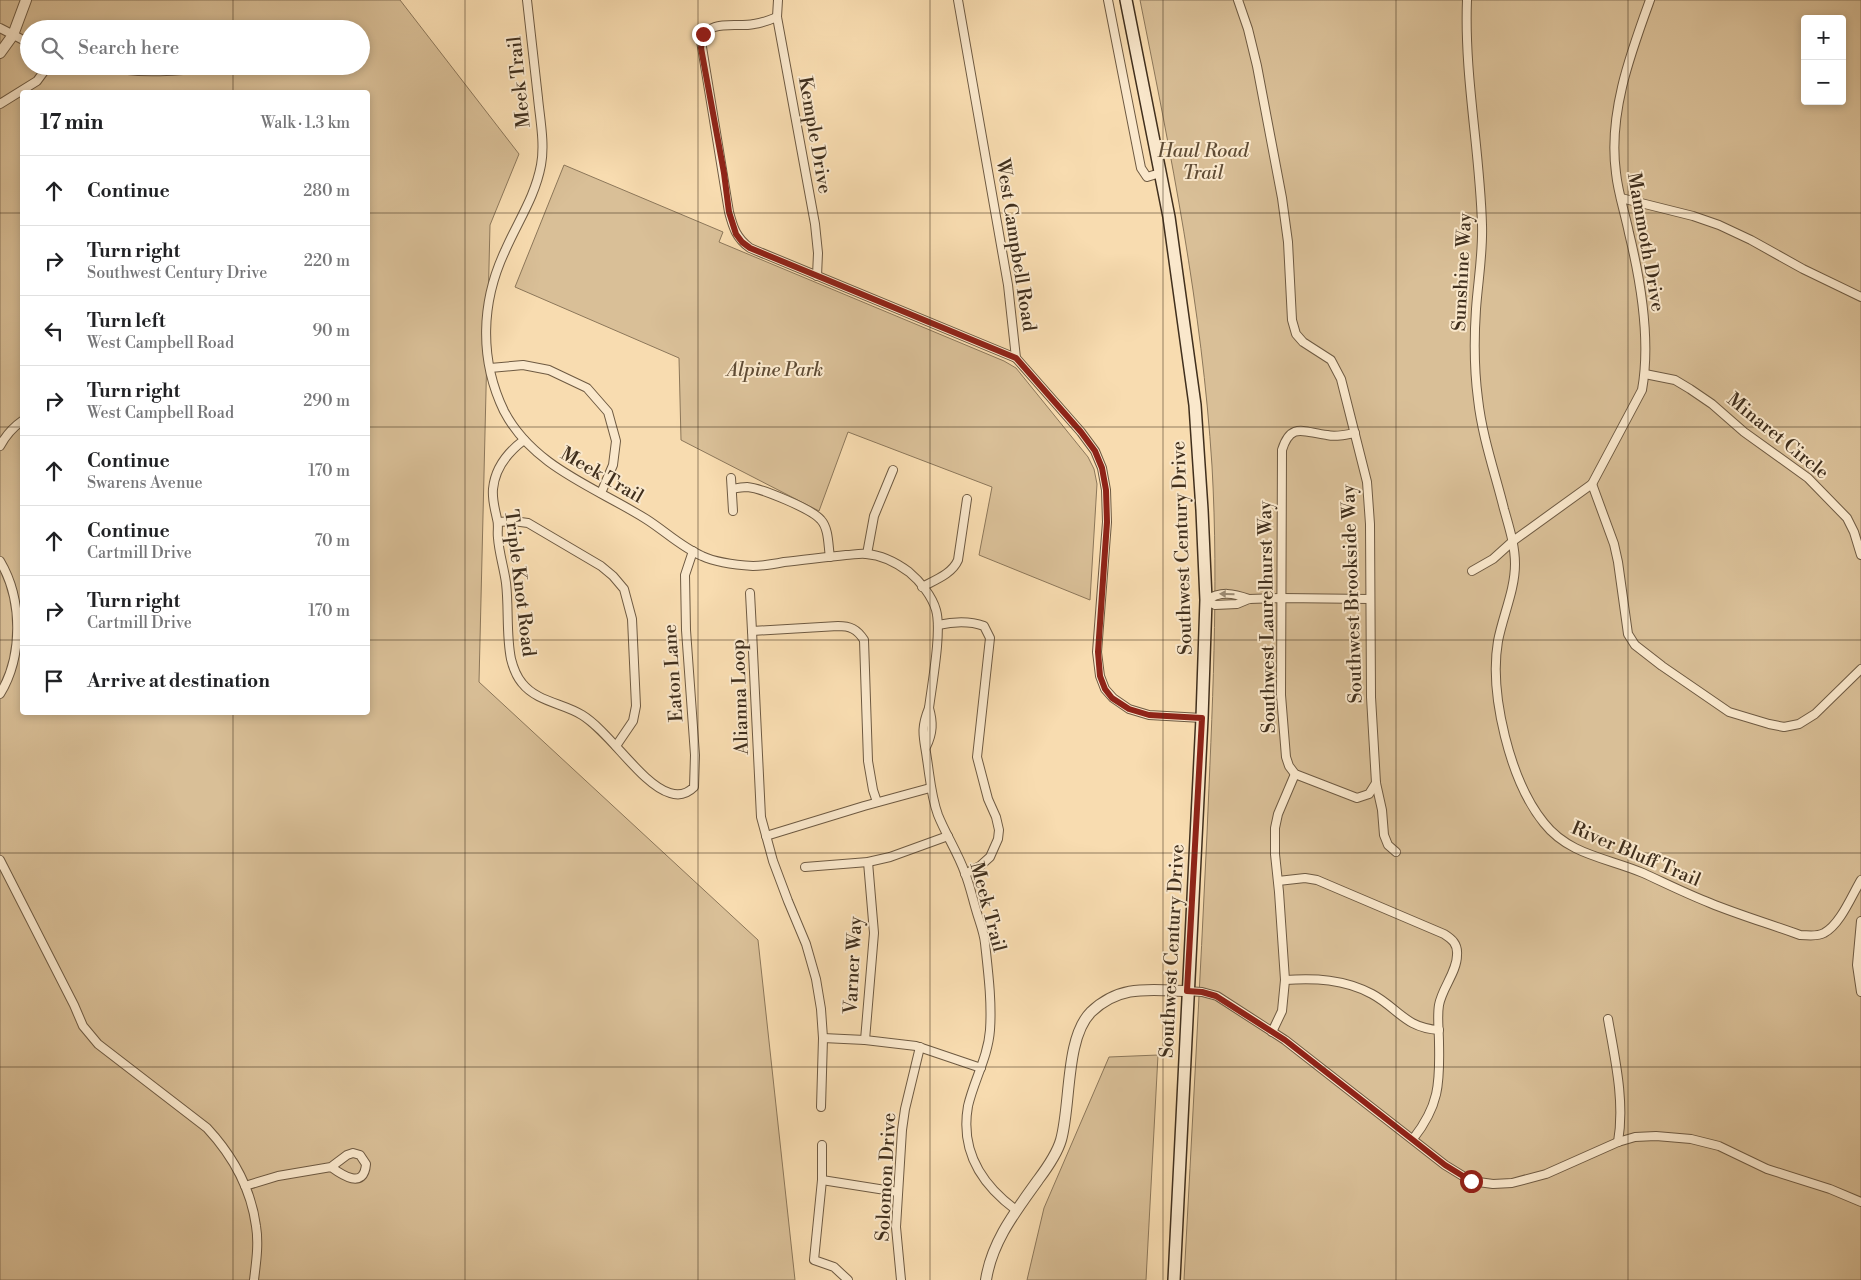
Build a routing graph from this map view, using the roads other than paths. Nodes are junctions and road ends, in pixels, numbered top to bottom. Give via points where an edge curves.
1 (26, 0) edge
2 (527, 0) edge
3 (778, 0) edge
4 (958, 0) edge
5 (1108, 0) edge
6 (1126, 0) edge
7 (1238, 0) edge
8 (1467, 0) edge
9 (1650, 0) edge
10 (777, 17) junction
11 (0, 28) edge
12 (13, 34) junction
13 (20, 38) edge
14 (0, 53) edge
15 (42, 75) edge
16 (24, 90) edge
17 (20, 92) edge
18 (0, 104) edge
19 (1160, 173) junction
20 (1621, 198) junction
21 (817, 276) junction
22 (1861, 297) edge
23 (1016, 358) junction
24 (490, 368) junction
25 (1645, 374) junction
26 (20, 422) edge
27 (1355, 433) junction
28 (524, 440) junction
29 (0, 446) edge
30 (893, 470) dead end
31 (731, 478) dead end
32 (1592, 484) junction
33 (732, 489) junction
34 (601, 492) junction
35 (967, 499) dead end
36 (733, 511) dead end
37 (498, 522) junction
38 (1513, 541) junction
39 (693, 551) junction
40 (867, 554) junction
41 (1861, 556) edge
42 (830, 557) junction
43 (0, 561) edge
44 (1472, 571) dead end
45 (922, 587) junction
46 (750, 593) dead end
47 (1281, 598) junction
48 (1370, 599) junction
49 (1206, 600) junction
50 (938, 625) junction
51 (752, 631) junction
52 (1861, 669) edge
53 (0, 694) edge
54 (1202, 718) junction
55 (616, 746) junction
56 (1295, 774) junction
57 (1376, 783) junction
58 (930, 788) junction
59 (690, 792) joint
60 (877, 802) junction
61 (766, 836) junction
62 (948, 836) junction
63 (1396, 852) dead end
64 (0, 860) edge
65 (868, 862) junction
66 (805, 867) dead end
67 (965, 874) junction
68 (1861, 880) edge
69 (1278, 881) junction
70 (1861, 922) edge
71 (1285, 980) junction
72 (1187, 991) junction
73 (1861, 992) edge
74 (1608, 1019) dead end
75 (1438, 1030) junction
76 (1272, 1032) junction
77 (822, 1038) junction
78 (865, 1040) junction
79 (920, 1047) junction
80 (981, 1068) junction
81 (821, 1107) dead end
82 (1413, 1139) junction
83 (1618, 1142) junction
84 (822, 1145) dead end
85 (331, 1167) dead end
86 (822, 1180) junction
87 (245, 1186) junction
88 (898, 1192) junction
89 (1861, 1202) edge
90 (1016, 1210) junction
91 (254, 1280) edge
92 (848, 1280) edge
93 (901, 1280) edge
94 (986, 1280) edge
95 (1174, 1280) edge

1 - 12 street
2 - 24 street, Meek Trail via 542,162 534,194 492,281 486,338
3 - 10 street, Kemple Drive
4 - 23 street, West Campbell Road via 1008,285
5 - 19 street via 1140,168 1147,176
6 - 19 main road, Southwest Century Drive
7 - 27 street, Southwest Brookside Way via 1257,66 1282,198 1292,320 1296,334 1303,342 1331,360 1341,379
8 - 38 street, Sunshine Way via 1467,64 1483,236 1475,372 1480,416
9 - 20 street, Mammoth Drive via 1629,61 1617,110 1615,160
10 - 21 street, Kemple Drive via 815,224
10 - 21 street via 754,24 708,29 703,34 701,48 729,212 736,234 750,248
11 - 12 street
12 - 13 street
12 - 14 street
15 - 16 street
17 - 18 street
19 - 49 main road, Southwest Century Drive via 1195,405
20 - 22 street via 1720,225
20 - 25 street, Mammoth Drive via 1642,291
21 - 23 street
23 - 54 street, West Campbell Road via 1081,432 1095,451 1102,468 1107,522 1098,652 1105,689 1129,709 1149,715
24 - 28 street, Meek Trail via 506,414
24 - 34 street via 522,365 549,370 586,388 608,412 616,441 613,465
25 - 32 street, Mammoth Drive via 1642,390
25 - 41 street, Minaret Circle via 1675,380 1690,389 1808,478 1847,518
26 - 29 street
27 - 47 street, Southwest Laurelhurst Way via 1326,436 1298,430 1284,444
27 - 48 street, Southwest Brookside Way via 1369,501
28 - 34 street, Meek Trail via 569,477
28 - 37 street, Triple Knot Road via 500,464 496,475 492,490
30 - 40 street via 874,516
31 - 33 street
32 - 38 street, Mammoth Drive
32 - 52 street via 1614,544 1628,634 1635,645 1729,712 1784,727 1800,724 1815,714
33 - 36 street
33 - 42 street via 747,487 763,491 814,513 827,532
34 - 39 street, Meek Trail
35 - 45 street via 956,565
37 - 55 street, Triple Knot Road via 509,644 517,673 533,692 582,715
37 - 55 street via 528,523 600,566 624,589 632,619 636,706 634,721
38 - 44 street, Mammoth Drive via 1493,559
38 - 68 street, River Bluff Trail via 1513,583 1497,646 1499,706 1524,791 1556,836 1585,853 1640,872 1712,904 1813,936 1825,933 1836,923
39 - 42 street, Meek Trail via 703,557 755,566
39 - 59 street, Eaton Lane via 685,575 695,755 694,788
40 - 42 street, Meek Trail
40 - 45 street, Meek Trail via 902,567
43 - 53 street via 15,600 17,636 12,669
45 - 50 street, Meek Trail via 936,609
46 - 51 street
47 - 48 street
47 - 49 street via 1249,599 1237,594 1216,594
47 - 56 street, Southwest Laurelhurst Way via 1284,736 1288,766
48 - 57 street, Southwest Brookside Way
49 - 54 main road, Southwest Century Drive
50 - 58 street, Meek Trail via 929,708 931,737 926,747
50 - 67 street via 977,623 984,626 990,638 977,757 999,830 990,857
51 - 60 street, Alianna Loop via 848,626 859,632 864,640 868,761
51 - 61 street, Alianna Loop via 761,817
54 - 72 main road, Southwest Century Drive
55 - 59 street, Triple Knot Road via 660,788 670,793
56 - 57 street via 1357,798 1369,794
56 - 69 street via 1275,828
57 - 63 street, Southwest Brookside Way via 1384,835
58 - 60 street
58 - 62 street, Meek Trail
60 - 61 street
61 - 77 street, Alianna Loop via 816,979
62 - 65 street
62 - 67 street, Meek Trail
64 - 87 street via 84,1026 98,1044 207,1128 220,1143
65 - 66 street
65 - 78 street, Varner Way via 874,932
67 - 80 street, Meek Trail via 984,940 990,988 990,1030
69 - 71 street
69 - 75 street via 1305,878 1328,884 1450,938 1458,955 1440,1003
70 - 73 street via 1857,965
71 - 75 street via 1316,979 1348,984 1373,995 1406,1020 1425,1029
71 - 76 street via 1282,1010
72 - 76 street via 1216,996
72 - 90 street via 1153,988 1124,991 1108,998 1090,1013 1072,1050 1060,1142 1048,1166
72 - 95 main road, Southwest Century Drive
74 - 83 street via 1617,1074 1621,1128
75 - 82 street via 1440,1070 1435,1100 1426,1123
76 - 82 street via 1300,1050
77 - 78 street
77 - 81 street, Alianna Loop
78 - 79 street
79 - 80 street
79 - 88 street, Solomon Drive via 905,1109
80 - 90 street, Meek Trail via 968,1106 966,1129 971,1154 980,1174 996,1194
82 - 83 street via 1471,1181 1493,1184 1512,1183 1546,1174
83 - 89 street via 1656,1136 1691,1139 1719,1146 1767,1169
84 - 86 street
85 - 87 street via 278,1176
86 - 88 street
86 - 92 street via 814,1260 834,1267
87 - 91 street via 256,1227
88 - 93 street, Solomon Drive via 896,1227
90 - 94 street via 996,1244

